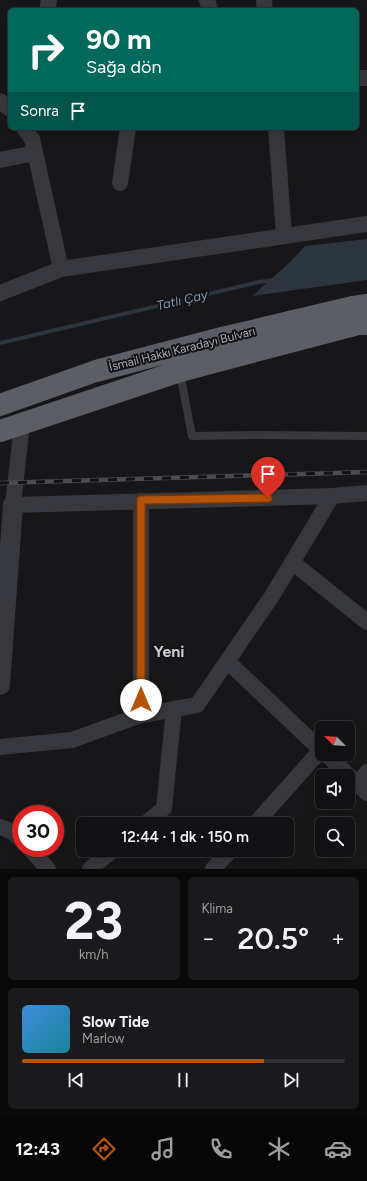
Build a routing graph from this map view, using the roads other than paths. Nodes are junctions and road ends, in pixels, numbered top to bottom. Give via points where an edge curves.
1 (0, 101) edge
2 (8, 108) edge
3 (25, 130) edge
4 (128, 130) edge
5 (276, 130) edge
6 (35, 153) junction
7 (0, 160) edge
8 (120, 183) dead end
9 (367, 224) edge
10 (284, 235) junction
11 (62, 269) junction
12 (0, 293) edge
13 (367, 305) edge
14 (367, 324) edge
15 (180, 371) junction
16 (0, 405) edge
17 (22, 424) junction
18 (0, 431) edge
19 (367, 436) edge
20 (367, 493) edge
21 (332, 496) junction
22 (141, 500) junction
23 (13, 505) junction
24 (292, 562) junction
25 (367, 622) edge
26 (227, 661) junction
27 (0, 685) edge
28 (174, 709) junction
29 (141, 715) junction
30 (315, 744) edge
31 (0, 746) edge
32 (315, 760) edge
33 (336, 761) edge
34 (364, 783) edge
35 (153, 817) edge
36 (262, 817) edge
37 (0, 827) edge
38 (12, 832) edge
39 (37, 857) edge
40 (105, 857) edge
41 (224, 857) edge
42 (48, 869) edge
43 (90, 869) edge
44 (213, 869) edge

1 - 2 street
3 - 6 street via 32,139
4 - 8 street
5 - 10 street
6 - 7 street
6 - 11 street
9 - 10 street
10 - 11 street
11 - 12 street
13 - 16 highway, İsmail Hakkı Karadayı Bulvarı via 222,338 96,371
14 - 15 highway via 358,324
15 - 17 highway
15 - 19 lane via 192,436
17 - 18 highway
17 - 23 street
20 - 21 street
21 - 22 street
21 - 24 street
22 - 23 street
22 - 29 street
23 - 27 street
24 - 25 street
24 - 26 street
26 - 28 street via 197,705
26 - 30 street
28 - 29 street
28 - 35 street via 164,808
29 - 31 street via 72,740
32 - 36 street
33 - 34 street
37 - 38 street
39 - 42 street
40 - 43 street
41 - 44 street

